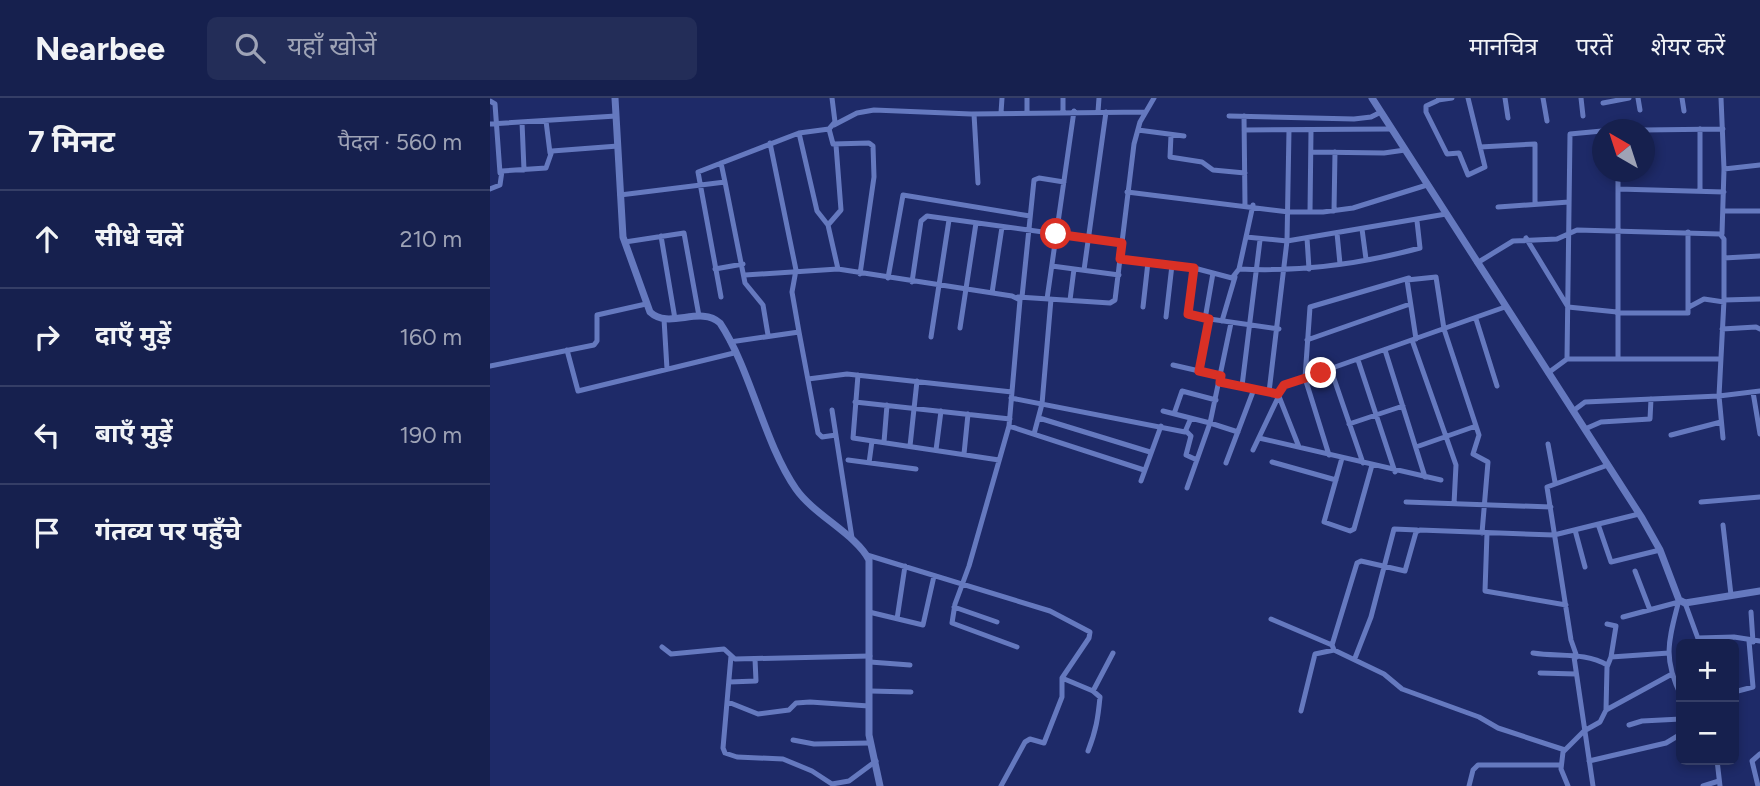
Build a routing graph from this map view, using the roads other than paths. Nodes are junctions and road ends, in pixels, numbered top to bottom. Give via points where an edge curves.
1 (615, 98) edge
2 (832, 98) edge
3 (1002, 98) edge
4 (1027, 98) edge
5 (1063, 98) edge
6 (1099, 98) edge
7 (1154, 98) edge
8 (1371, 98) edge
9 (1421, 98) edge
10 (1452, 98) edge
11 (1468, 98) edge
12 (1505, 98) edge
13 (1543, 98) edge
14 (1581, 98) edge
15 (1629, 98) edge
16 (1639, 98) edge
17 (1683, 98) edge
18 (1721, 98) edge
19 (1438, 99) edge
20 (490, 101) edge
21 (1603, 103) dead end
22 (1425, 109) junction
23 (1640, 110) dead end
24 (1063, 111) junction
25 (1074, 111) junction
26 (1684, 111) dead end
27 (1027, 112) junction
28 (1098, 112) junction
29 (1107, 112) junction
30 (1145, 112) junction
31 (1381, 112) junction
32 (1001, 113) junction
33 (974, 114) junction
34 (616, 116) junction
35 (1229, 116) dead end
36 (1244, 116) junction
37 (1583, 116) dead end
38 (1508, 118) dead end
39 (546, 121) junction
40 (1547, 121) dead end
41 (522, 122) junction
42 (493, 124) edge
43 (832, 127) junction
44 (1700, 129) junction
45 (1723, 129) junction
46 (1138, 130) junction
47 (1244, 130) junction
48 (1289, 130) junction
49 (1392, 130) junction
50 (1311, 131) junction
51 (1655, 131) edge
52 (1592, 132) edge
53 (799, 133) junction
54 (1171, 135) junction
55 (1184, 136) dead end
56 (770, 143) junction
57 (836, 145) junction
58 (618, 146) junction
59 (1480, 147) junction
60 (1405, 150) junction
61 (1311, 152) junction
62 (1335, 152) junction
63 (550, 153) junction
64 (721, 163) junction
65 (499, 164) junction
66 (490, 165) edge
67 (1760, 165) edge
68 (1724, 169) junction
69 (524, 170) junction
70 (500, 173) junction
71 (1245, 173) junction
72 (725, 181) junction
73 (1064, 182) junction
74 (1618, 182) edge
75 (978, 183) dead end
76 (698, 184) junction
77 (1427, 185) junction
78 (490, 189) edge
79 (1618, 189) junction
80 (1700, 191) junction
81 (1724, 191) junction
82 (1127, 192) junction
83 (620, 195) junction
84 (1569, 202) junction
85 (1535, 204) junction
86 (1245, 205) junction
87 (1254, 205) junction
88 (1498, 207) dead end
89 (1334, 211) junction
90 (1723, 211) junction
91 (1760, 211) edge
92 (1289, 212) junction
93 (1310, 212) junction
94 (1446, 214) junction
95 (1030, 216) junction
96 (949, 220) junction
97 (1417, 221) junction
98 (976, 223) junction
99 (828, 225) junction
100 (1002, 227) junction
101 (1362, 229) junction
102 (1029, 230) junction
103 (1618, 231) junction
104 (1688, 232) junction
105 (1337, 233) junction
106 (1056, 234) junction
107 (1569, 234) junction
108 (1722, 234) junction
109 (661, 236) junction
110 (1246, 237) junction
111 (1307, 238) junction
112 (1088, 239) junction
113 (1526, 239) junction
114 (1260, 240) junction
115 (1287, 241) junction
116 (625, 242) junction
117 (1122, 243) junction
118 (1760, 256) edge
119 (1724, 258) junction
120 (1120, 259) junction
121 (1366, 259) junction
122 (1148, 262) junction
123 (1477, 263) junction
124 (743, 264) junction
125 (1340, 264) junction
126 (1172, 265) junction
127 (1052, 266) junction
128 (1194, 268) junction
129 (715, 269) junction
130 (838, 269) junction
131 (1074, 269) junction
132 (1239, 269) junction
133 (1308, 269) junction
134 (796, 270) junction
135 (1084, 270) junction
136 (1255, 271) junction
137 (1283, 271) junction
138 (1213, 273) junction
139 (860, 274) junction
140 (744, 275) junction
141 (1119, 275) junction
142 (1236, 277) junction
143 (888, 278) junction
144 (1409, 278) junction
145 (912, 282) junction
146 (939, 286) junction
147 (965, 290) junction
148 (992, 293) junction
149 (721, 297) dead end
150 (1020, 297) junction
151 (1049, 299) junction
152 (1760, 299) edge
153 (1070, 300) junction
154 (1724, 301) junction
155 (646, 304) junction
156 (1410, 304) junction
157 (1143, 307) dead end
158 (1505, 307) junction
159 (1568, 307) junction
160 (1689, 307) junction
161 (1617, 313) junction
162 (699, 316) junction
163 (1166, 317) dead end
164 (664, 319) junction
165 (675, 319) junction
166 (1207, 319) junction
167 (1476, 319) junction
168 (1222, 321) junction
169 (1231, 323) junction
170 (1251, 326) junction
171 (960, 328) dead end
172 (1279, 329) junction
173 (1444, 329) junction
174 (1722, 329) junction
175 (1760, 330) edge
176 (799, 332) junction
177 (768, 335) junction
178 (931, 337) dead end
179 (1414, 339) junction
180 (1307, 340) junction
181 (729, 342) junction
182 (567, 350) junction
183 (1385, 350) junction
184 (734, 353) junction
185 (1567, 359) junction
186 (1618, 359) junction
187 (1719, 359) junction
188 (1357, 360) junction
189 (1173, 365) dead end
190 (490, 366) edge
191 (667, 369) junction
192 (1331, 370) junction
193 (1199, 371) junction
194 (1548, 373) junction
195 (858, 375) junction
196 (1305, 378) junction
197 (808, 379) junction
198 (1220, 379) junction
199 (917, 382) junction
200 (1242, 386) junction
201 (1497, 386) dead end
202 (1254, 389) junction
203 (1760, 391) edge
204 (1269, 392) junction
205 (1752, 392) junction
206 (1278, 394) junction
207 (1012, 395) junction
208 (1718, 396) junction
209 (1651, 399) junction
210 (1216, 400) junction
211 (855, 402) junction
212 (1042, 404) junction
213 (887, 405) junction
214 (1403, 406) junction
215 (914, 408) junction
216 (832, 410) dead end
217 (941, 411) junction
218 (1163, 411) dead end
219 (1573, 411) junction
220 (968, 414) junction
221 (1174, 414) junction
222 (1376, 415) junction
223 (1039, 418) junction
224 (1191, 418) junction
225 (1009, 422) junction
226 (1721, 422) junction
227 (1210, 423) junction
228 (1349, 424) junction
229 (1161, 426) junction
230 (1476, 426) junction
231 (1585, 429) junction
232 (1186, 431) junction
233 (1238, 432) junction
234 (1034, 434) junction
235 (1760, 434) edge
236 (836, 435) junction
237 (1671, 435) dead end
238 (1446, 437) junction
239 (1259, 438) junction
240 (1723, 438) dead end
241 (872, 441) junction
242 (884, 442) junction
243 (1548, 444) dead end
244 (910, 446) junction
245 (1299, 447) junction
246 (1416, 447) junction
247 (936, 450) junction
248 (1253, 450) dead end
249 (1150, 452) junction
250 (964, 454) junction
251 (1329, 455) junction
252 (1342, 458) junction
253 (848, 460) dead end
254 (999, 460) junction
255 (1197, 460) junction
256 (1272, 462) dead end
257 (869, 463) junction
258 (1226, 463) dead end
259 (1363, 463) junction
260 (1372, 465) junction
261 (1608, 465) junction
262 (916, 469) dead end
263 (1144, 470) junction
264 (1395, 471) junction
265 (1425, 477) junction
266 (1336, 480) junction
267 (1441, 480) dead end
268 (1141, 481) dead end
269 (1555, 482) junction
270 (1187, 488) dead end
271 (1760, 497) edge
272 (1406, 502) dead end
273 (1701, 502) dead end
274 (1454, 504) junction
275 (1483, 506) junction
276 (1551, 507) junction
277 (1639, 514) junction
278 (1598, 524) junction
279 (1723, 525) dead end
280 (1418, 530) junction
281 (1575, 530) junction
282 (1485, 533) junction
283 (1556, 535) junction
284 (853, 541) junction
285 (1660, 550) junction
286 (867, 555) junction
287 (905, 566) junction
288 (1384, 566) junction
289 (1586, 567) dead end
290 (1636, 571) dead end
291 (934, 576) junction
292 (962, 585) junction
293 (1760, 591) edge
294 (1731, 595) junction
295 (1681, 602) junction
296 (1566, 606) junction
297 (954, 607) junction
298 (1650, 610) junction
299 (869, 612) junction
300 (1751, 612) dead end
301 (1623, 617) dead end
302 (897, 619) junction
303 (1271, 619) dead end
304 (997, 622) dead end
305 (1607, 624) dead end
306 (1698, 639) edge
307 (1720, 639) edge
308 (1754, 641) edge
309 (1017, 647) dead end
310 (663, 648) dead end
311 (1333, 648) junction
312 (1113, 653) dead end
313 (1534, 653) dead end
314 (1669, 653) junction
315 (731, 656) junction
316 (1575, 657) junction
317 (1611, 657) junction
318 (1355, 658) junction
319 (755, 659) junction
320 (870, 659) junction
321 (910, 665) dead end
322 (1607, 665) junction
323 (1539, 673) dead end
324 (1576, 674) junction
325 (1672, 674) junction
326 (1062, 678) junction
327 (729, 682) junction
328 (1676, 683) edge
329 (870, 691) junction
330 (1093, 691) junction
331 (1739, 691) edge
332 (911, 692) dead end
333 (728, 702) junction
334 (869, 706) junction
335 (1606, 710) junction
336 (1301, 711) dead end
337 (1676, 719) edge
338 (1629, 725) dead end
339 (1584, 732) junction
340 (1676, 737) edge
341 (793, 740) dead end
342 (870, 743) junction
343 (1565, 750) junction
344 (1088, 751) dead end
345 (1760, 754) edge
346 (876, 761) junction
347 (1589, 761) junction
348 (1561, 765) junction
349 (1718, 765) edge
350 (1720, 783) edge
351 (880, 786) edge
352 (1001, 786) edge
353 (1469, 786) edge
354 (1568, 786) edge
355 (1593, 786) edge
356 (1703, 786) edge
357 (1758, 786) edge

1 - 34 street
2 - 43 street
3 - 32 street
4 - 27 street
5 - 24 street
6 - 28 street
7 - 30 street
8 - 31 street
9 - 22 street
10 - 19 street
11 - 59 street
12 - 38 street
13 - 40 street
14 - 37 street
15 - 21 street
16 - 23 street
17 - 26 street
18 - 45 street
19 - 22 street
20 - 42 street via 495,104
22 - 59 street via 1447,154 1459,153 1467,175 1485,169
24 - 25 street
24 - 27 street
25 - 28 street
25 - 73 street
27 - 32 street
28 - 29 street
29 - 30 street
29 - 112 street
30 - 46 street
31 - 36 street via 1354,119
31 - 49 street
32 - 33 street
33 - 43 street via 866,110
33 - 75 street
34 - 39 street
34 - 58 street
35 - 36 street
36 - 47 street
39 - 41 street
39 - 63 street
41 - 42 street
41 - 69 street
42 - 65 street
43 - 53 street
43 - 57 street via 831,142
44 - 45 street
44 - 51 street
44 - 80 street
45 - 68 street
46 - 54 street
46 - 82 street
47 - 48 street
47 - 71 street
48 - 50 street
48 - 92 street
49 - 50 street
49 - 60 street
50 - 61 street
52 - 84 street via 1570,134
53 - 56 street
53 - 99 street via 817,211
54 - 55 street
54 - 71 street via 1170,157 1202,162 1213,170
56 - 64 street
56 - 134 street
57 - 99 street via 841,210
57 - 139 street via 873,146 874,177
58 - 63 street
58 - 83 street
59 - 85 street via 1535,144
60 - 62 street
60 - 77 street
61 - 62 street
61 - 93 street
62 - 89 street
63 - 69 street via 546,168
64 - 72 street
64 - 76 street via 700,170
65 - 66 street
65 - 70 street
67 - 68 street
68 - 81 street
69 - 70 street
70 - 78 street via 500,186
71 - 86 street
72 - 76 street
72 - 124 street
73 - 95 street via 1035,179
73 - 106 street
74 - 79 street
76 - 83 street
76 - 129 street
77 - 89 street
77 - 94 street
79 - 80 street
79 - 103 street
80 - 81 street
81 - 90 street
82 - 86 street
82 - 117 street
83 - 116 street
84 - 85 street
84 - 107 street
85 - 88 street
86 - 87 street
87 - 92 street
87 - 110 street
89 - 93 street
90 - 91 street
90 - 108 street
92 - 93 street
92 - 115 street
94 - 97 street
94 - 123 street
95 - 102 street
95 - 143 street via 903,195
96 - 98 street
96 - 145 street via 922,219
96 - 146 street
97 - 101 street
97 - 121 street via 1420,248
98 - 100 street
98 - 147 street
99 - 130 street
100 - 102 street
100 - 148 street
101 - 105 street
101 - 121 street
102 - 106 street
102 - 150 street
103 - 104 street
103 - 107 street via 1577,230
103 - 161 street
104 - 108 street
104 - 160 street
105 - 111 street
105 - 125 street
106 - 112 street
106 - 127 street
107 - 113 street via 1557,239
107 - 159 street
108 - 119 street
109 - 116 street
109 - 162 street via 686,235
109 - 165 street
110 - 114 street
110 - 132 street
111 - 115 street
111 - 133 street
112 - 117 street
112 - 135 street
113 - 123 street via 1507,244
113 - 159 street
114 - 115 street
114 - 136 street
115 - 137 street
116 - 155 street
117 - 120 street
118 - 119 street
119 - 154 street
120 - 122 street
120 - 141 street
121 - 125 street
122 - 126 street
122 - 157 street
123 - 158 street
124 - 129 street
124 - 140 street
125 - 133 street
126 - 128 street
126 - 163 street
127 - 131 street
127 - 151 street
128 - 138 street
128 - 166 street via 1188,314
129 - 149 street
130 - 134 street
130 - 139 street
131 - 135 street
131 - 153 street
132 - 136 street
132 - 142 street
133 - 137 street
134 - 140 street
134 - 176 street via 792,292
135 - 141 street
136 - 137 street
136 - 170 street
137 - 172 street
138 - 142 street
138 - 166 street
139 - 143 street
140 - 177 street via 750,292 763,305
141 - 153 street via 1113,302
142 - 168 street
143 - 145 street
144 - 156 street
144 - 173 street via 1438,279
144 - 180 street via 1311,305
145 - 146 street
146 - 147 street
146 - 178 street
147 - 148 street
147 - 171 street
148 - 150 street
150 - 151 street
150 - 207 street
151 - 153 street
151 - 212 street
152 - 154 street
154 - 160 street via 1704,299
154 - 174 street
155 - 164 street via 655,317
155 - 182 street via 597,315 596,344
156 - 179 street
156 - 180 street
158 - 167 street
158 - 194 street
159 - 161 street
159 - 185 street
160 - 161 street via 1686,314
161 - 186 street
162 - 165 street
162 - 181 street via 715,319
164 - 165 street
164 - 191 street
166 - 168 street
166 - 193 street
167 - 173 street
167 - 201 street
168 - 169 street
169 - 170 street
169 - 198 street
170 - 172 street
170 - 200 street
172 - 204 street
173 - 179 street
173 - 230 street
174 - 175 street
174 - 187 street
176 - 177 street
176 - 197 street
177 - 181 street
179 - 183 street
179 - 238 street
180 - 196 street
181 - 184 street
182 - 190 street
182 - 191 street via 578,391
183 - 188 street
183 - 214 street
184 - 191 street
184 - 284 street via 795,488
185 - 186 street
185 - 194 street
186 - 187 street
187 - 208 street
188 - 192 street
188 - 222 street
189 - 193 street
192 - 196 street
192 - 228 street
193 - 198 street
194 - 219 street
195 - 197 street
195 - 199 street
195 - 211 street
196 - 206 street via 1284,385
196 - 251 street
197 - 236 street via 818,433 822,437
198 - 200 street
198 - 210 street
199 - 207 street
199 - 215 street
200 - 202 street
202 - 204 street
202 - 233 street
203 - 205 street
204 - 206 street
205 - 208 street
205 - 235 street
206 - 239 street
206 - 245 street
207 - 212 street
207 - 225 street
208 - 209 street
208 - 226 street
209 - 219 street via 1584,402
209 - 231 street via 1650,419 1601,422
210 - 221 street via 1182,391
210 - 227 street
211 - 213 street
211 - 241 street via 851,436
212 - 223 street
212 - 229 street
213 - 215 street
213 - 242 street
214 - 222 street
214 - 246 street
215 - 217 street
215 - 244 street
216 - 236 street
217 - 220 street
217 - 247 street
218 - 221 street
219 - 231 street
220 - 225 street
220 - 250 street
221 - 224 street
222 - 228 street
222 - 264 street
223 - 234 street
223 - 249 street
224 - 227 street
224 - 232 street
225 - 234 street
225 - 254 street
226 - 237 street
226 - 240 street
227 - 233 street
227 - 255 street
228 - 259 street
229 - 232 street
229 - 249 street
230 - 238 street
230 - 275 street via 1479,437 1473,454 1488,462
231 - 261 street
232 - 255 street via 1191,434 1186,455
233 - 258 street
234 - 263 street
236 - 284 street
238 - 246 street
238 - 274 street via 1457,469
239 - 245 street
239 - 248 street
241 - 242 street
241 - 257 street
242 - 244 street
243 - 269 street
244 - 247 street
245 - 251 street
246 - 265 street
247 - 250 street
249 - 263 street
250 - 254 street
251 - 252 street
252 - 259 street
252 - 266 street
253 - 257 street
254 - 292 street
255 - 270 street
256 - 266 street
257 - 262 street
259 - 260 street
260 - 264 street
260 - 266 street via 1352,531 1324,522
261 - 269 street
261 - 277 street
263 - 268 street
264 - 265 street
265 - 267 street
269 - 276 street via 1547,487
271 - 273 street
272 - 274 street
274 - 275 street
275 - 276 street
275 - 282 street
276 - 283 street
277 - 278 street
277 - 285 street
278 - 281 street
278 - 285 street via 1611,562
279 - 294 street
280 - 282 street
280 - 288 street via 1394,529
280 - 288 street via 1406,569
281 - 283 street
281 - 289 street
282 - 283 street
282 - 296 street via 1485,591
283 - 296 street
284 - 286 street
285 - 295 street
286 - 287 street
286 - 299 street
287 - 291 street
287 - 302 street
288 - 311 street via 1358,562
288 - 318 street
290 - 298 street
291 - 292 street
291 - 302 street via 924,624
292 - 297 street
292 - 326 street via 1050,611 1088,630 1089,638
293 - 294 street
294 - 295 street
295 - 298 street
295 - 306 street
295 - 314 street via 1669,632
296 - 316 street
297 - 304 street
297 - 309 street via 954,626
298 - 301 street
299 - 302 street
299 - 320 street
300 - 308 street
303 - 311 street
305 - 317 street via 1616,626
307 - 308 street
308 - 331 street via 1752,689
310 - 315 street via 671,654 724,649
311 - 318 street
311 - 336 street via 1315,654
312 - 330 street
313 - 316 street
314 - 317 street
314 - 325 street
315 - 319 street
315 - 327 street
316 - 322 street via 1591,657
316 - 324 street
317 - 322 street
318 - 343 street via 1402,689
319 - 320 street
319 - 327 street via 755,681
320 - 321 street
320 - 329 street
322 - 335 street
323 - 324 street
324 - 339 street
325 - 328 street
325 - 335 street
326 - 330 street
326 - 352 street via 1062,697 1044,743 1025,742
327 - 333 street
329 - 332 street
329 - 334 street
330 - 344 street via 1100,697 1100,719
333 - 334 street via 758,714 810,702
333 - 346 street via 723,748 728,755 783,759 832,784 849,781
334 - 342 street
335 - 339 street via 1600,722
337 - 338 street
339 - 343 street
339 - 347 street
340 - 347 street
341 - 342 street
342 - 346 street
343 - 348 street
345 - 357 street via 1752,761
346 - 351 street
347 - 355 street
348 - 353 street via 1478,765
348 - 354 street
349 - 350 street
350 - 356 street

